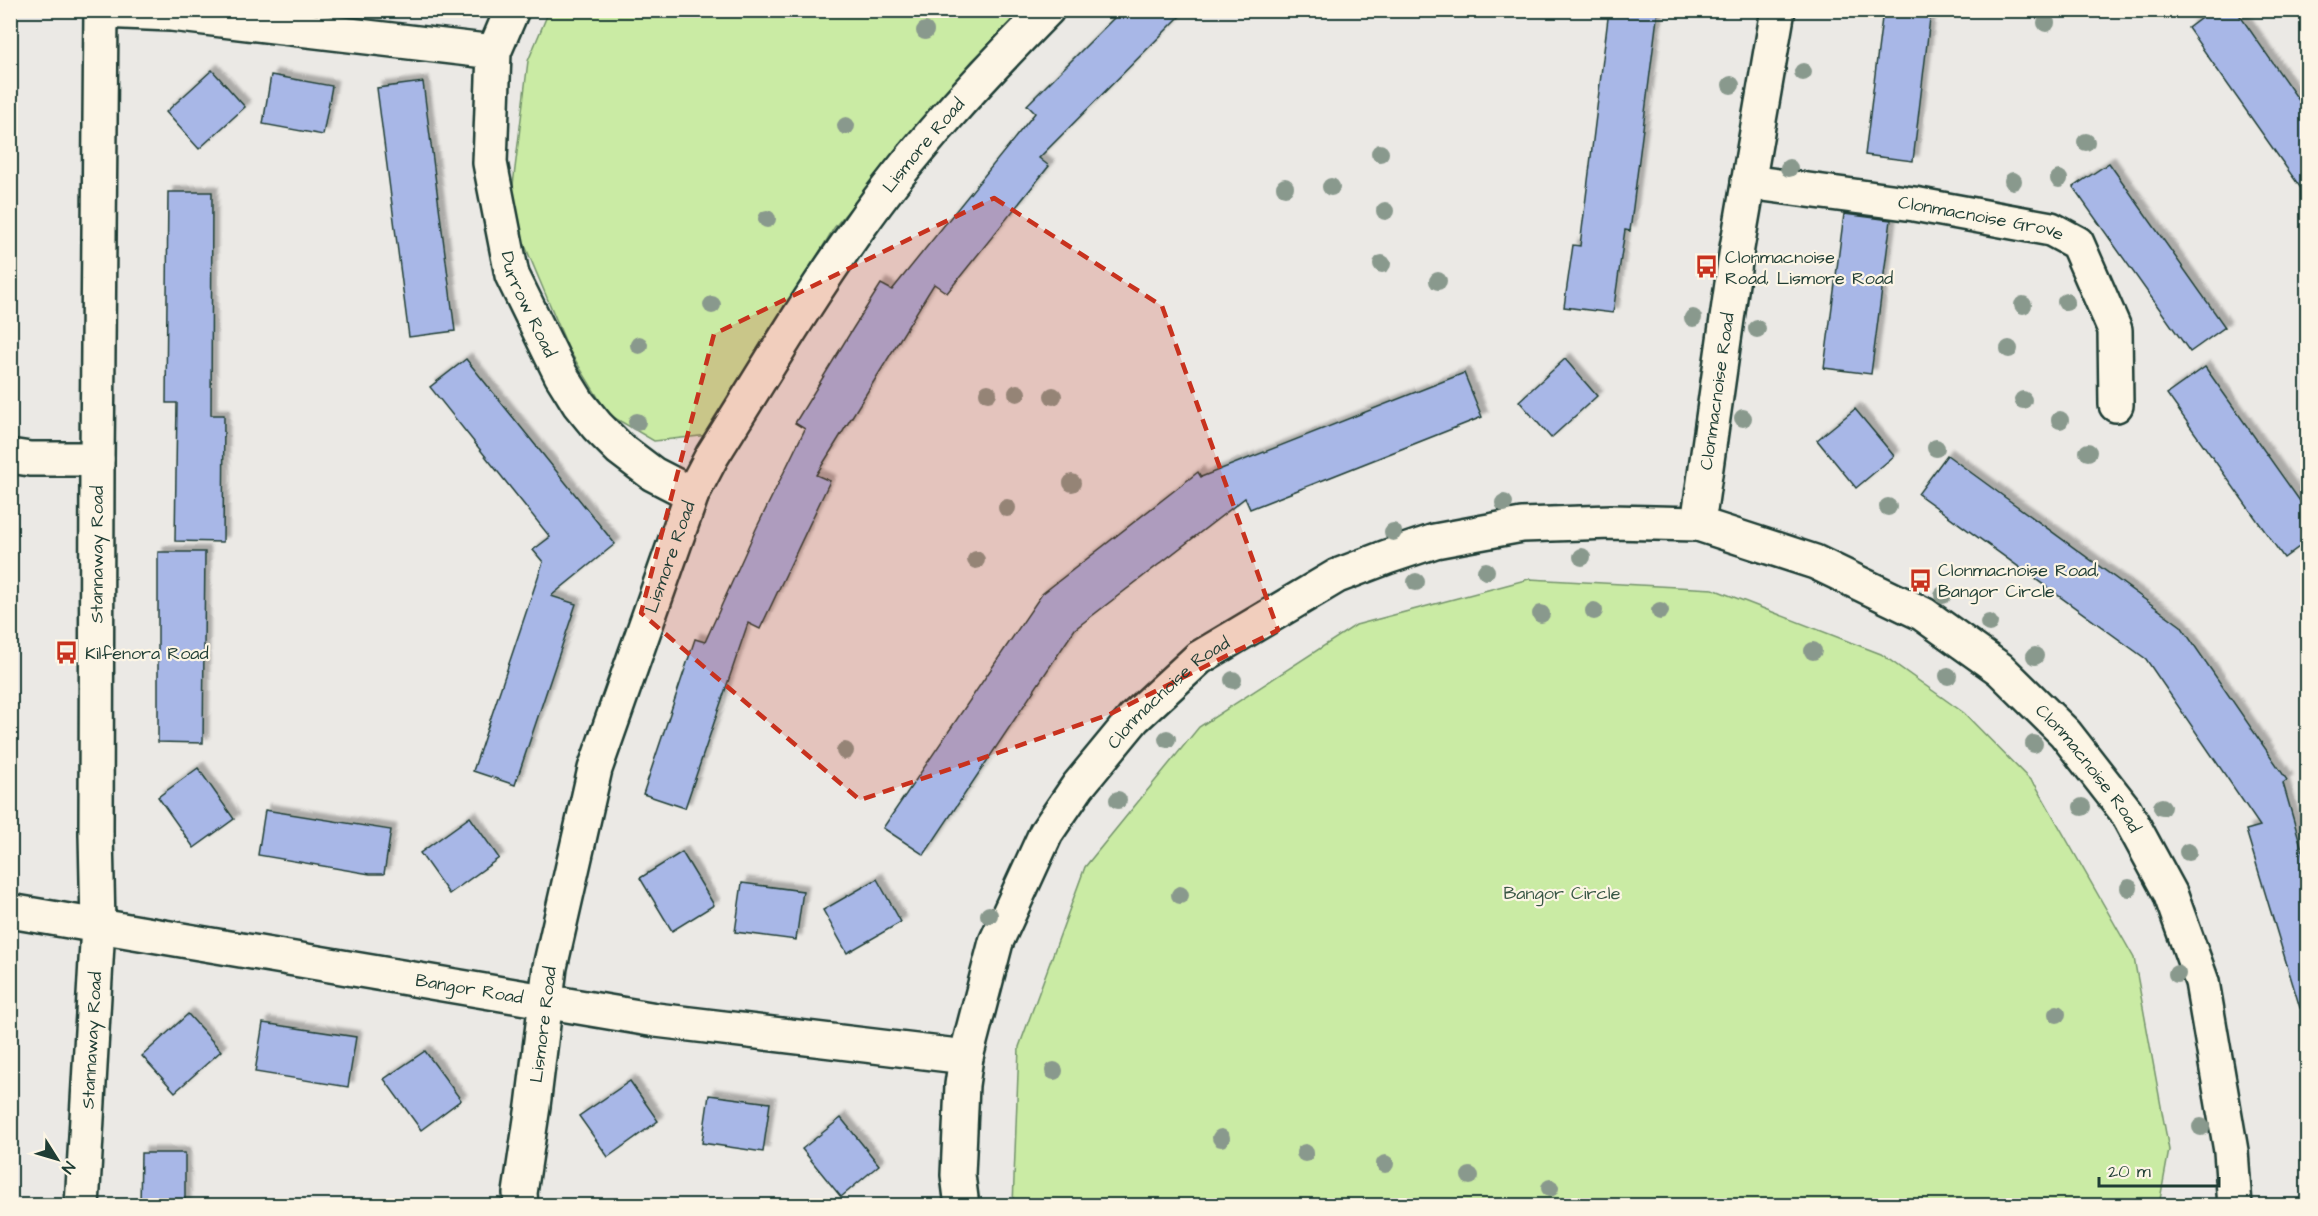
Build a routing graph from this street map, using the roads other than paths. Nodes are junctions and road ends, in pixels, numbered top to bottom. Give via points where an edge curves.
1 (512, 10) edge
2 (1047, 10) edge
3 (1778, 10) edge
4 (101, 11) edge
5 (494, 52) junction
6 (1748, 182) junction
7 (2116, 405) dead end
8 (10, 456) edge
9 (97, 459) junction
10 (692, 494) junction
11 (1698, 524) junction
12 (10, 911) edge
13 (98, 926) junction
14 (545, 1002) junction
15 (966, 1058) junction
16 (82, 1206) edge
17 (521, 1206) edge
18 (962, 1206) edge
19 (2235, 1206) edge

1 - 5 street, Durrow Road
2 - 10 street, Lismore Road via 932,135 857,230 712,456
3 - 6 street, Clonmacnoise Road
4 - 5 street via 171,14
4 - 9 street, Stannaway Road
5 - 10 street, Durrow Road via 490,163 512,275 561,375 597,426 653,474
6 - 7 street, Clonmacnoise Grove via 1971,214 2051,229 2077,243 2115,330
6 - 11 street, Clonmacnoise Road
8 - 9 street
9 - 13 street, Stannaway Road
10 - 14 street, Lismore Road via 595,769
11 - 15 street, Clonmacnoise Road via 1522,525 1436,541 1337,576 1199,658 1134,718 1078,786 1046,833 996,942
11 - 19 street, Clonmacnoise Road via 1815,562 1923,614 2000,669 2065,733 2130,821 2170,893 2202,982 2231,1151
12 - 13 street, Bangor Road
13 - 14 street, Bangor Road
13 - 16 street, Stannaway Road
14 - 15 street, Bangor Road via 656,1020
14 - 17 street, Lismore Road
15 - 18 street, Clonmacnoise Road via 959,1113

